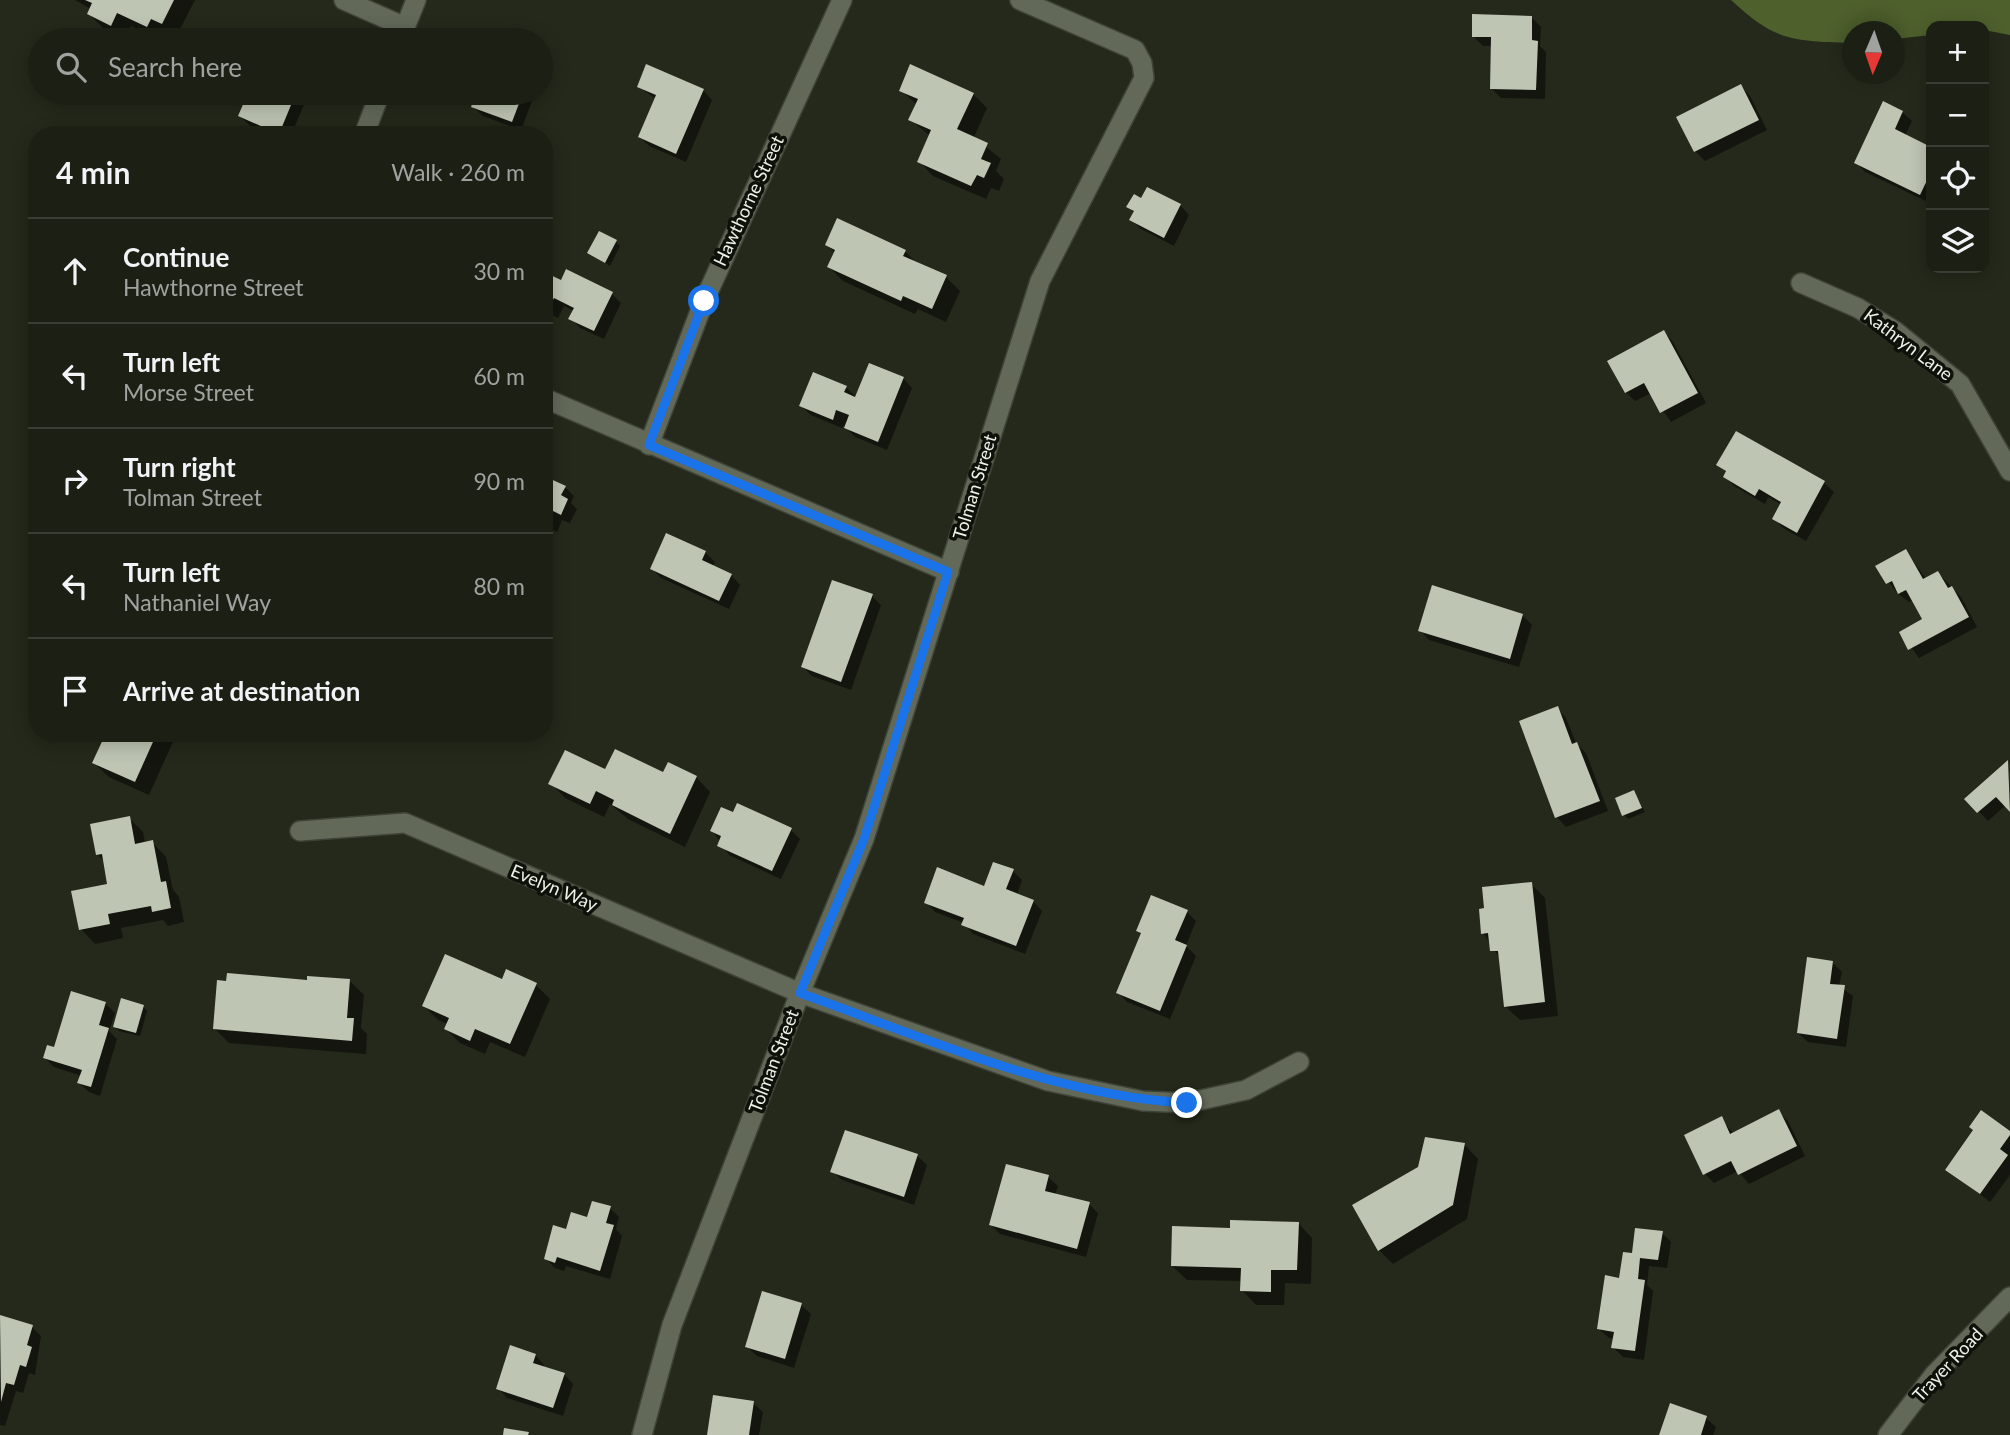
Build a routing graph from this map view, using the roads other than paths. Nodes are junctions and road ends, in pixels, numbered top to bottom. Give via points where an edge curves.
1 (344, 0) edge
2 (416, 0) edge
3 (842, 0) edge
4 (1020, 0) edge
5 (392, 28) edge
6 (404, 28) edge
7 (375, 105) edge
8 (367, 126) edge
9 (1801, 283) dead end
10 (553, 402) edge
11 (649, 445) junction
12 (2010, 471) edge
13 (948, 572) junction
14 (300, 831) dead end
15 (800, 993) junction
16 (1299, 1062) dead end
17 (2010, 1297) edge
18 (642, 1435) edge
19 (1888, 1435) edge

1 - 5 street
2 - 6 street
3 - 11 street, Hawthorne Street via 704,301
4 - 13 street, Tolman Street via 1135,50 1144,78 1040,281
7 - 8 street
9 - 12 street, Kathryn Lane via 1858,308 1895,331 1960,384
10 - 11 street
11 - 13 street
13 - 15 street, Tolman Street via 864,839
14 - 15 street, Evelyn Way via 405,823
15 - 16 street, Evelyn Way via 1048,1081 1143,1101 1217,1099 1246,1090
15 - 18 street, Tolman Street via 672,1325
17 - 19 street, Trayer Road via 1934,1375

